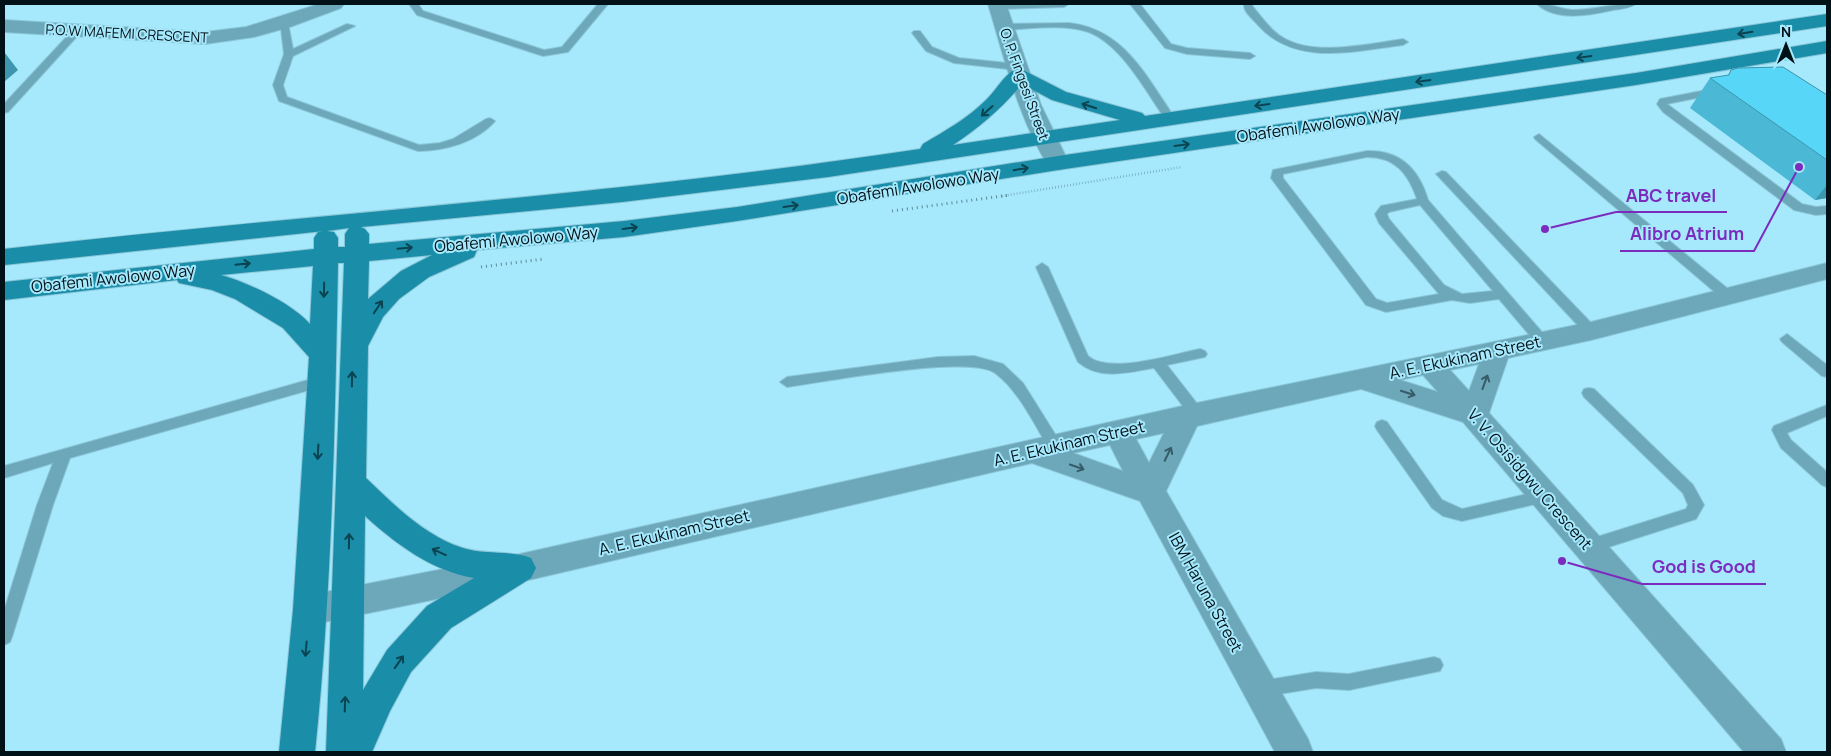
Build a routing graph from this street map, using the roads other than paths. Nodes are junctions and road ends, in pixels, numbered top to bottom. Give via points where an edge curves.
1 (335, 4) edge
2 (414, 4) edge
3 (603, 4) edge
4 (1064, 4) edge
5 (1135, 4) edge
6 (1248, 4) edge
7 (1542, 4) edge
8 (1631, 4) edge
9 (997, 5) edge
10 (1827, 20) edge
11 (283, 23) junction
12 (5, 26) edge
13 (350, 26) dead end
14 (1004, 27) junction
15 (76, 32) junction
16 (918, 33) dead end
17 (1403, 42) dead end
18 (1827, 47) edge
19 (288, 54) junction
20 (1250, 56) dead end
21 (1018, 70) junction
22 (1728, 89) edge
23 (4, 110) edge
24 (1162, 119) junction
25 (490, 121) dead end
26 (1043, 136) junction
27 (1539, 137) dead end
28 (922, 155) junction
29 (1058, 163) junction
30 (1442, 174) dead end
31 (1423, 201) junction
32 (1827, 210) edge
33 (358, 220) junction
34 (327, 224) junction
35 (495, 241) junction
36 (356, 252) junction
37 (325, 256) junction
38 (4, 257) edge
39 (1042, 267) dead end
40 (159, 272) junction
41 (1827, 272) edge
42 (4, 291) edge
43 (1502, 294) junction
44 (1450, 296) junction
45 (1728, 296) junction
46 (1591, 331) junction
47 (1787, 339) dead end
48 (1542, 341) junction
49 (353, 348) junction
50 (1497, 350) junction
51 (1200, 354) dead end
52 (1157, 362) junction
53 (1429, 364) junction
54 (323, 368) junction
55 (1827, 372) edge
56 (1362, 378) junction
57 (787, 382) dead end
58 (1589, 393) dead end
59 (1827, 410) edge
60 (1192, 415) junction
61 (1474, 415) junction
62 (1382, 426) dead end
63 (1117, 432) junction
64 (1043, 449) junction
65 (64, 454) junction
66 (4, 472) edge
67 (1827, 481) edge
68 (350, 482) junction
69 (1150, 492) junction
70 (1545, 496) junction
71 (1590, 546) junction
72 (520, 568) junction
73 (348, 604) junction
74 (310, 610) junction
75 (4, 637) edge
76 (1434, 665) dead end
77 (1260, 689) junction
78 (297, 752) edge
79 (344, 752) edge
80 (353, 752) edge
81 (1295, 752) edge
82 (1768, 752) edge

1 - 11 street, P.O.W MAFEMI CRESCENT
2 - 3 lane via 420,13 543,53 565,50
4 - 9 lane
5 - 20 lane via 1168,46 1187,51
6 - 17 lane via 1248,8 1281,41 1310,50 1343,50
7 - 8 lane via 1549,9 1572,13
9 - 14 street, O. P. Fingesi Street
10 -> 24 main road, Obafemi Awolowo Way
11 - 15 street, P.O.W MAFEMI CRESCENT via 247,33 205,38
11 - 19 lane
12 - 15 street, P.O.W MAFEMI CRESCENT
13 - 19 lane
14 - 21 street, O. P. Fingesi Street
14 - 24 lane via 1064,26 1091,30 1123,51
15 - 23 lane
16 - 21 lane via 929,49 957,61
29 -> 18 main road, Obafemi Awolowo Way via 1636,79
19 - 25 lane via 278,85 283,99 418,148 456,144
24 -> 21 main road via 1097,108 1059,96
21 - 26 street, O. P. Fingesi Street
21 -> 28 main road via 995,103 974,122
22 - 32 lane via 1662,104 1798,207
24 - 26 main road, Obafemi Awolowo Way
26 - 28 main road, Obafemi Awolowo Way
26 - 29 street, O. P. Fingesi Street
27 - 45 lane
28 - 33 main road, Obafemi Awolowo Way via 682,190
35 -> 29 main road, Obafemi Awolowo Way via 737,214
30 - 46 lane
31 - 43 lane
31 - 44 lane via 1385,209 1381,214 1440,288
31 - 44 lane via 1419,186 1394,157 1381,153 1284,169 1275,175 1371,302 1386,308
33 - 34 main road, Obafemi Awolowo Way
33 - 36 main road
34 - 37 main road
34 - 38 main road, Obafemi Awolowo Way
36 -> 35 main road, Obafemi Awolowo Way
49 -> 35 main road via 380,302 409,277 443,258
36 - 37 main road, Obafemi Awolowo Way
36 - 49 main road
40 -> 37 main road, Obafemi Awolowo Way
37 -> 54 main road
39 - 52 lane via 1083,359 1091,366 1115,370
40 - 42 main road, Obafemi Awolowo Way
40 - 54 main road via 217,282 244,293 292,321
41 - 45 street, A. E. Ekukinam Street
43 - 44 lane via 1467,300
43 - 48 lane
45 - 46 street, A. E. Ekukinam Street
46 - 48 street, A. E. Ekukinam Street
47 - 55 lane
48 - 50 street, A. E. Ekukinam Street
68 -> 49 main road
50 - 53 street, A. E. Ekukinam Street
61 -> 50 street
51 - 52 lane
52 - 60 lane
53 - 56 street, A. E. Ekukinam Street
53 - 61 street, V. V. Osisidgwu Crescent
54 - 65 lane
54 -> 74 main road
56 - 60 street, A. E. Ekukinam Street
56 -> 61 street
57 - 64 lane via 938,362 974,361 998,368 1018,387
58 - 71 lane via 1688,489 1696,505 1691,514
59 - 67 lane via 1779,430 1786,444
60 - 63 street, A. E. Ekukinam Street
69 -> 60 street
61 - 70 street, V. V. Osisidgwu Crescent
62 - 70 lane via 1436,504 1448,511 1462,515
63 - 64 street, A. E. Ekukinam Street
63 - 69 street, IBM Haruna Street
64 -> 69 street
64 - 72 street, A. E. Ekukinam Street
65 - 66 lane
65 - 75 lane
72 -> 68 main road via 463,562 429,547
73 -> 68 main road
69 - 77 street, IBM Haruna Street
70 - 71 street, V. V. Osisidgwu Crescent
71 - 82 street, V. V. Osisidgwu Crescent
72 - 73 street, A. E. Ekukinam Street
80 -> 72 main road via 399,660 439,617
73 - 74 street, A. E. Ekukinam Street
79 -> 73 main road
74 -> 78 main road
76 - 77 lane via 1349,682 1316,680
77 - 81 street, IBM Haruna Street

